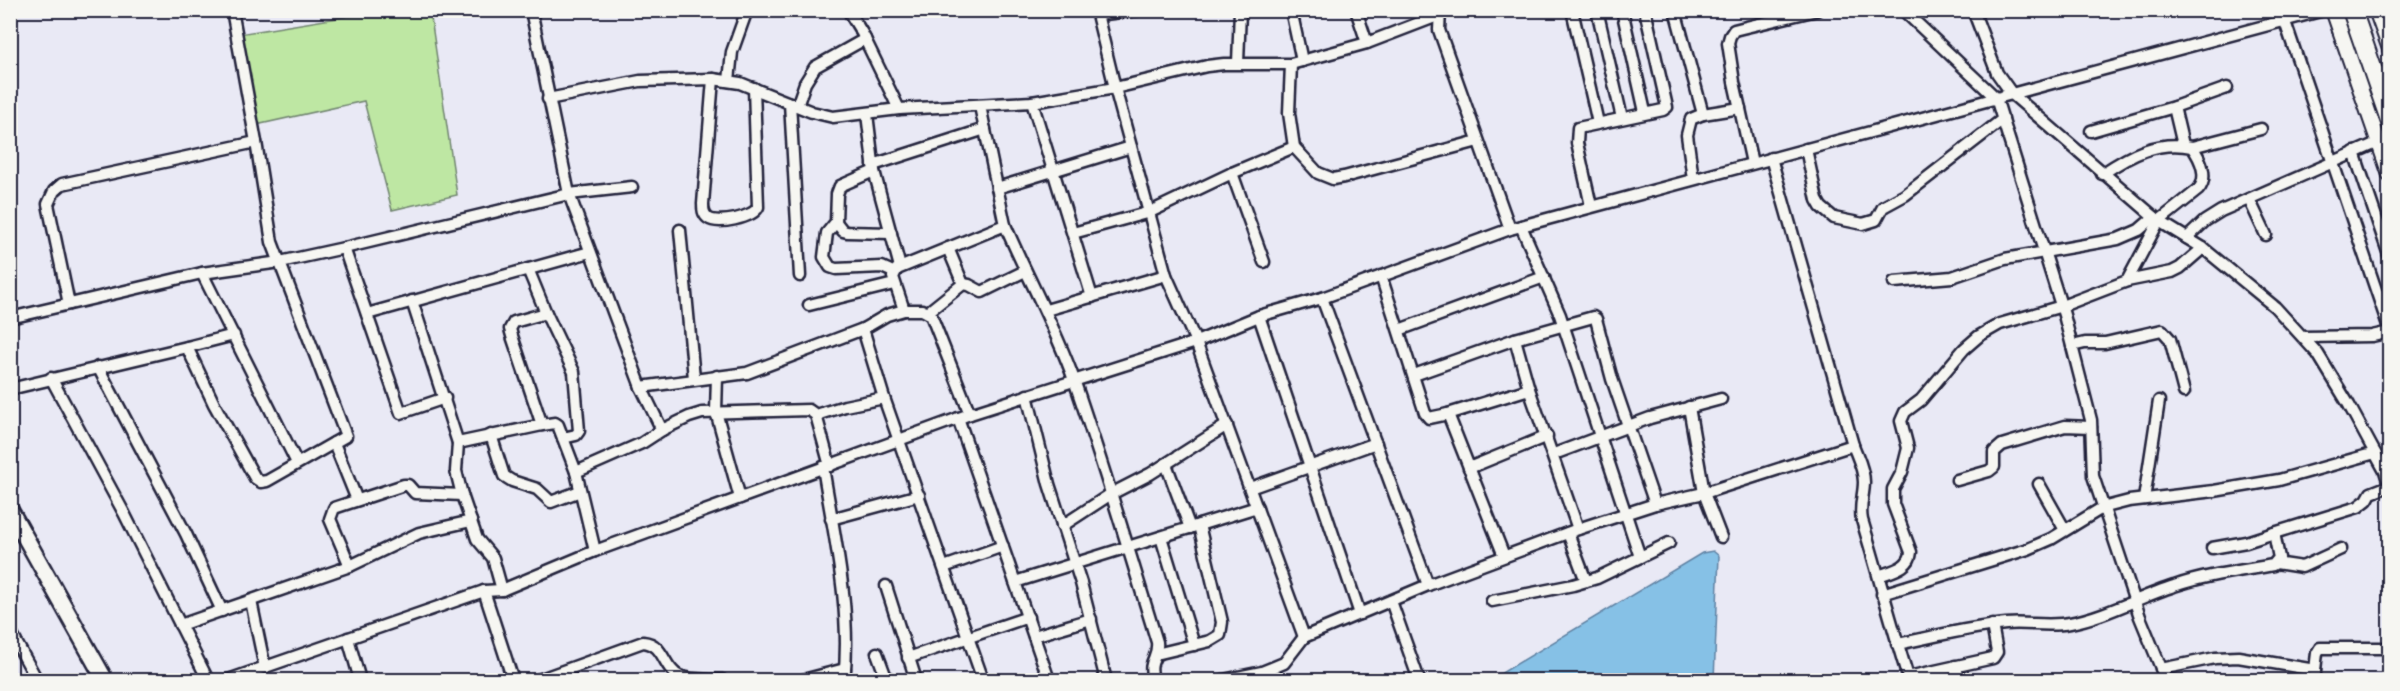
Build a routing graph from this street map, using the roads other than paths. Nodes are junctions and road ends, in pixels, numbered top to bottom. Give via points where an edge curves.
1 (232, 10) edge
2 (531, 10) edge
3 (747, 10) edge
4 (1137, 10) edge
5 (1240, 10) edge
6 (1291, 10) edge
7 (1356, 10) edge
8 (1572, 10) edge
9 (1597, 10) edge
10 (1622, 10) edge
11 (1645, 10) edge
12 (1676, 10) edge
13 (1759, 10) edge
14 (1817, 10) edge
15 (1903, 10) edge
16 (1973, 10) edge
17 (2281, 10) edge
18 (2324, 10) edge
19 (2333, 10) edge
20 (2352, 10) edge
21 (2364, 10) edge
22 (2376, 10) edge
23 (850, 11) edge
24 (1097, 13) edge
25 (1440, 13) edge
26 (2286, 22) junction
27 (1761, 23) junction
28 (865, 39) junction
29 (1367, 43) junction
30 (2390, 49) edge
31 (1302, 61) junction
32 (1238, 63) junction
33 (1291, 64) junction
34 (713, 79) junction
35 (729, 81) junction
36 (2390, 83) edge
37 (754, 88) junction
38 (1114, 88) junction
39 (2227, 88) dead end
40 (2012, 94) junction
41 (1996, 98) junction
42 (548, 99) junction
43 (1032, 102) junction
44 (794, 105) junction
45 (980, 106) junction
46 (2174, 107) junction
47 (1740, 108) junction
48 (899, 109) junction
49 (1645, 112) junction
50 (867, 114) junction
51 (1703, 114) junction
52 (1622, 118) junction
53 (2003, 119) junction
54 (2390, 120) edge
55 (1598, 123) junction
56 (985, 129) junction
57 (2261, 129) dead end
58 (2091, 131) dead end
59 (1478, 141) junction
60 (256, 142) junction
61 (2379, 142) junction
62 (2187, 146) junction
63 (1131, 147) junction
64 (1294, 147) junction
65 (1806, 149) junction
66 (2354, 152) junction
67 (1771, 158) junction
68 (2333, 161) junction
69 (1752, 163) junction
70 (874, 168) junction
71 (1053, 171) junction
72 (1232, 173) junction
73 (2102, 174) junction
74 (2390, 175) edge
75 (1693, 179) junction
76 (632, 187) dead end
77 (997, 188) junction
78 (569, 194) junction
79 (2250, 199) junction
80 (1591, 206) junction
81 (1150, 212) junction
82 (2156, 219) junction
83 (836, 222) junction
84 (1005, 225) junction
85 (1515, 227) junction
86 (680, 230) dead end
87 (891, 233) junction
88 (1073, 233) junction
89 (2266, 236) dead end
90 (2187, 238) junction
91 (344, 248) junction
92 (948, 248) junction
93 (2203, 248) junction
94 (590, 252) junction
95 (2044, 252) junction
96 (2390, 258) edge
97 (1264, 261) dead end
98 (280, 262) junction
99 (528, 269) junction
100 (897, 270) junction
101 (1025, 272) junction
102 (202, 273) junction
103 (1166, 275) junction
104 (800, 276) dead end
105 (1381, 276) junction
106 (1544, 277) junction
107 (2127, 281) junction
108 (1894, 282) dead end
109 (894, 284) junction
110 (963, 284) junction
111 (1092, 297) junction
112 (1322, 298) junction
113 (412, 301) junction
114 (69, 304) junction
115 (809, 305) dead end
116 (2062, 306) junction
117 (904, 310) junction
118 (1046, 310) junction
119 (928, 312) junction
120 (546, 313) junction
121 (367, 314) junction
122 (1259, 316) junction
123 (10, 318) edge
124 (1563, 326) junction
125 (863, 329) junction
126 (1399, 330) junction
127 (2390, 332) edge
128 (234, 335) junction
129 (2304, 338) junction
130 (1515, 339) junction
131 (1196, 342) junction
132 (2072, 346) junction
133 (187, 347) junction
134 (98, 367) junction
135 (1414, 375) junction
136 (717, 376) junction
137 (51, 378) junction
138 (693, 378) junction
139 (1074, 379) junction
140 (641, 387) junction
141 (10, 389) edge
142 (1530, 389) junction
143 (2184, 392) dead end
144 (1027, 395) junction
145 (445, 398) junction
146 (884, 398) junction
147 (1721, 399) dead end
148 (2159, 401) dead end
149 (1689, 407) junction
150 (716, 412) junction
151 (970, 414) junction
152 (1448, 414) junction
153 (816, 415) junction
154 (958, 418) junction
155 (542, 425) junction
156 (1227, 425) junction
157 (1628, 426) junction
158 (2091, 427) junction
159 (662, 430) junction
160 (491, 435) junction
161 (1547, 436) junction
162 (1601, 437) junction
163 (563, 438) junction
164 (900, 440) junction
165 (334, 443) junction
166 (458, 443) junction
167 (1376, 443) junction
168 (1853, 445) junction
169 (2375, 453) junction
170 (1554, 454) junction
171 (297, 463) junction
172 (1166, 464) junction
173 (1310, 466) junction
174 (827, 467) junction
175 (1469, 468) junction
176 (576, 472) junction
177 (1957, 480) dead end
178 (2389, 483) edge
179 (2039, 484) dead end
180 (1250, 488) junction
181 (580, 491) junction
182 (1704, 493) junction
183 (1111, 494) junction
184 (462, 495) junction
185 (919, 495) junction
186 (740, 498) junction
187 (2144, 499) junction
188 (357, 500) junction
189 (1655, 504) junction
190 (1257, 507) junction
191 (2102, 508) junction
192 (10, 510) edge
193 (1626, 515) junction
194 (831, 519) junction
195 (471, 521) junction
196 (1062, 526) junction
197 (1194, 526) junction
198 (2065, 530) junction
199 (1573, 531) junction
200 (2274, 533) junction
201 (1161, 537) junction
202 (1721, 537) dead end
203 (1669, 543) dead end
204 (1003, 546) junction
205 (1127, 547) junction
206 (2212, 548) dead end
207 (2341, 549) dead end
208 (595, 551) junction
209 (1504, 556) junction
210 (1640, 557) junction
211 (1074, 563) junction
212 (2276, 563) junction
213 (350, 566) junction
214 (944, 567) junction
215 (1879, 576) junction
216 (1586, 581) junction
217 (1015, 582) junction
218 (1428, 585) junction
219 (886, 586) dead end
220 (502, 590) junction
221 (484, 591) junction
222 (1882, 594) junction
223 (251, 601) junction
224 (1391, 601) junction
225 (1492, 601) dead end
226 (2135, 602) junction
227 (222, 611) junction
228 (1360, 614) junction
229 (1028, 617) junction
230 (1091, 619) junction
231 (180, 625) junction
232 (1992, 625) junction
233 (10, 631) edge
234 (1034, 636) junction
235 (1304, 637) junction
236 (348, 638) junction
237 (968, 638) junction
238 (1897, 644) junction
239 (1194, 645) junction
240 (2390, 648) edge
241 (877, 653) dead end
242 (1156, 654) junction
243 (908, 658) junction
244 (1955, 666) junction
245 (265, 668) junction
246 (845, 669) junction
247 (2161, 669) junction
248 (2315, 675) edge
249 (1908, 679) edge
250 (702, 680) edge
251 (37, 681) edge
252 (105, 681) edge
253 (208, 681) edge
254 (228, 681) edge
255 (360, 681) edge
256 (513, 681) edge
257 (538, 681) edge
258 (722, 681) edge
259 (803, 681) edge
260 (844, 681) edge
261 (886, 681) edge
262 (916, 681) edge
263 (983, 681) edge
264 (1049, 681) edge
265 (1106, 681) edge
266 (1154, 681) edge
267 (1222, 681) edge
268 (1419, 681) edge
269 (1960, 681) edge
270 (2166, 681) edge

1 - 60 street
2 - 42 street
3 - 35 street via 732,52
4 - 24 street
5 - 32 street
6 - 31 street
7 - 29 street
8 - 55 street
9 - 52 street
10 - 49 street
11 - 49 street via 1667,107
12 - 51 street
13 - 27 street
14 - 27 street
15 - 41 street
16 - 40 street via 1997,73
17 - 26 street
18 - 26 street
19 - 61 street
20 - 54 highway
21 - 36 highway
22 - 30 street
23 - 28 street
24 - 38 street
25 - 29 street
25 - 59 street via 1439,30
26 - 40 street
26 - 68 street
27 - 47 street via 1734,30 1730,36 1729,52
28 - 44 street via 815,67
28 - 48 street
29 - 31 street
31 - 33 street
32 - 33 street
32 - 38 street via 1207,66
33 - 64 street via 1288,113
34 - 35 street
34 - 37 street via 703,204 708,219 716,221 750,216 758,207
34 - 42 street via 640,81
35 - 37 street
37 - 44 street
38 - 43 street
38 - 63 street
39 - 46 street
40 - 41 street
40 - 73 street
41 - 53 street
41 - 65 street
42 - 78 street
43 - 45 street
43 - 71 street
44 - 50 street via 822,116
44 - 104 street
45 - 48 street
45 - 56 street
46 - 58 street
46 - 62 street
47 - 51 street
47 - 69 street
48 - 50 street
49 - 52 street
50 - 70 street
51 - 75 street via 1691,119 1687,135
52 - 55 street
53 - 65 street via 1905,195 1883,207 1876,220 1869,223 1834,218 1821,207
53 - 95 street
55 - 80 street via 1578,128 1576,134
56 - 70 street
56 - 77 street
57 - 62 street
59 - 64 street via 1333,179 1318,173
59 - 85 street
60 - 98 street via 269,229
60 - 114 street via 62,184 48,204
61 - 66 street
61 - 74 street
62 - 73 street via 2146,149
62 - 82 street via 2197,154 2205,177 2203,184
63 - 71 street
63 - 81 street
64 - 72 street
65 - 67 street
66 - 68 street
66 - 96 street
67 - 69 street
67 - 168 street
68 - 79 street
68 - 127 street
69 - 75 street
70 - 83 street via 840,186
70 - 87 street
71 - 77 street
71 - 88 street
72 - 81 street
72 - 97 street
73 - 82 street
75 - 80 street
76 - 78 street
77 - 84 street
78 - 91 street
78 - 94 street
79 - 89 street
79 - 90 street via 2213,216
80 - 85 street
81 - 88 street
81 - 103 street
82 - 90 street
82 - 95 street via 2130,236
82 - 107 street
83 - 87 street via 847,232
83 - 100 street via 826,239 824,257 830,267
84 - 92 street
84 - 101 street
85 - 105 street
85 - 106 street
86 - 138 street
87 - 100 street
88 - 111 street
90 - 93 street
91 - 98 street
91 - 121 street
92 - 100 street
92 - 110 street
93 - 107 street via 2172,272
93 - 129 street via 2275,307
94 - 99 street
94 - 140 street
95 - 108 street via 2005,259 1952,278
95 - 116 street
98 - 102 street
98 - 165 street via 346,436
99 - 113 street
99 - 120 street
100 - 109 street
101 - 110 street via 982,292
101 - 118 street
102 - 114 street
102 - 128 street
103 - 111 street
103 - 131 street
105 - 112 street
105 - 126 street
106 - 124 street
106 - 126 street
107 - 116 street
109 - 115 street
109 - 117 street
110 - 119 street
111 - 118 street
112 - 122 street
112 - 167 street
113 - 121 street
113 - 145 street
114 - 123 street
116 - 132 street
116 - 215 street via 2000,324 1979,336 1902,416 1908,448 1893,489 1893,504 1911,552 1910,559
117 - 119 street
117 - 125 street
118 - 139 street
119 - 151 street
120 - 155 street via 514,322 510,329
120 - 163 street via 576,379 579,431
121 - 145 street via 401,413
122 - 131 street
122 - 173 street
124 - 130 street
124 - 157 street via 1596,319
124 - 162 street
125 - 136 street via 747,373
125 - 146 street
126 - 135 street
127 - 129 street
128 - 133 street
128 - 171 street
129 - 169 street via 2318,354
130 - 135 street
130 - 142 street
131 - 139 street
131 - 156 street
132 - 143 street via 2162,330 2170,339
132 - 158 street
133 - 134 street
133 - 171 street via 255,478 267,481
134 - 137 street
134 - 227 street
135 - 152 street via 1429,418
136 - 138 street
136 - 150 street
137 - 141 street
137 - 231 street
138 - 140 street
139 - 144 street
139 - 183 street
140 - 159 street
142 - 152 street
142 - 161 street
144 - 151 street
144 - 196 street
145 - 166 street
146 - 153 street
146 - 164 street
147 - 149 street
148 - 187 street
149 - 157 street
149 - 182 street
150 - 153 street via 801,408
150 - 159 street via 689,417
150 - 186 street
151 - 154 street
152 - 175 street
153 - 174 street
154 - 164 street
154 - 204 street
155 - 160 street
155 - 163 street via 555,423
156 - 172 street
156 - 180 street
157 - 162 street
157 - 189 street
158 - 177 street via 2065,426 2002,445 1994,452 1994,467 1989,471
158 - 191 street via 2093,476
159 - 176 street via 642,444
160 - 166 street
160 - 181 street via 507,479 537,489 551,502
161 - 170 street
161 - 175 street
162 - 170 street
162 - 193 street
163 - 176 street
164 - 174 street
164 - 185 street
165 - 171 street
165 - 188 street
166 - 184 street via 456,460
167 - 173 street
167 - 218 street
168 - 182 street
168 - 215 street via 1864,480 1860,512
169 - 178 street
169 - 187 street via 2279,480
170 - 199 street
172 - 183 street
172 - 197 street
173 - 180 street
173 - 228 street
174 - 186 street
174 - 194 street
175 - 209 street
176 - 181 street
178 - 200 street via 2371,493 2358,507
179 - 198 street
180 - 190 street
181 - 208 street
182 - 189 street
182 - 202 street
183 - 196 street
183 - 205 street
184 - 188 street via 415,493 404,485
184 - 195 street
185 - 194 street
185 - 214 street
186 - 208 street
187 - 191 street
188 - 213 street via 334,508 330,519
189 - 193 street
190 - 197 street
190 - 235 street
191 - 198 street
191 - 226 street
192 - 252 main road
193 - 199 street
193 - 210 street
194 - 246 street via 842,590
195 - 213 street via 419,533
195 - 220 street via 477,539 493,558
196 - 211 street
197 - 201 street
197 - 239 street via 1222,630 1216,639
198 - 222 street via 2007,556
199 - 209 street
199 - 216 street
200 - 206 street
200 - 212 street via 2279,558
201 - 205 street
201 - 239 street
203 - 210 street
204 - 214 street
204 - 217 street
205 - 211 street
205 - 242 street via 1157,642
207 - 212 street via 2302,567
208 - 220 street
209 - 218 street
210 - 216 street
211 - 217 street
211 - 230 street
212 - 226 street via 2197,579
213 - 223 street
214 - 237 street
215 - 222 street
216 - 225 street
217 - 229 street
218 - 224 street
219 - 243 street
220 - 221 street
221 - 236 street
221 - 256 street
222 - 238 street
223 - 227 street
223 - 245 street
224 - 228 street
224 - 268 street
226 - 232 street via 2069,623
226 - 247 street
227 - 231 street
228 - 235 street
229 - 234 street
229 - 237 street
230 - 234 street
230 - 265 street
231 - 253 street
232 - 238 street
232 - 244 street via 1996,655
233 - 251 street
234 - 264 street
235 - 267 street via 1284,663
236 - 245 street
236 - 255 street
237 - 243 street
237 - 263 street
238 - 249 street
239 - 242 street
240 - 248 street via 2320,648
241 - 261 street
242 - 266 street via 1151,663
243 - 262 street
244 - 249 street
244 - 269 street
245 - 254 street
246 - 259 street
246 - 260 street
247 - 248 street via 2238,657
247 - 270 street
250 - 257 street via 680,676 671,670 658,648 643,642
250 - 258 street

